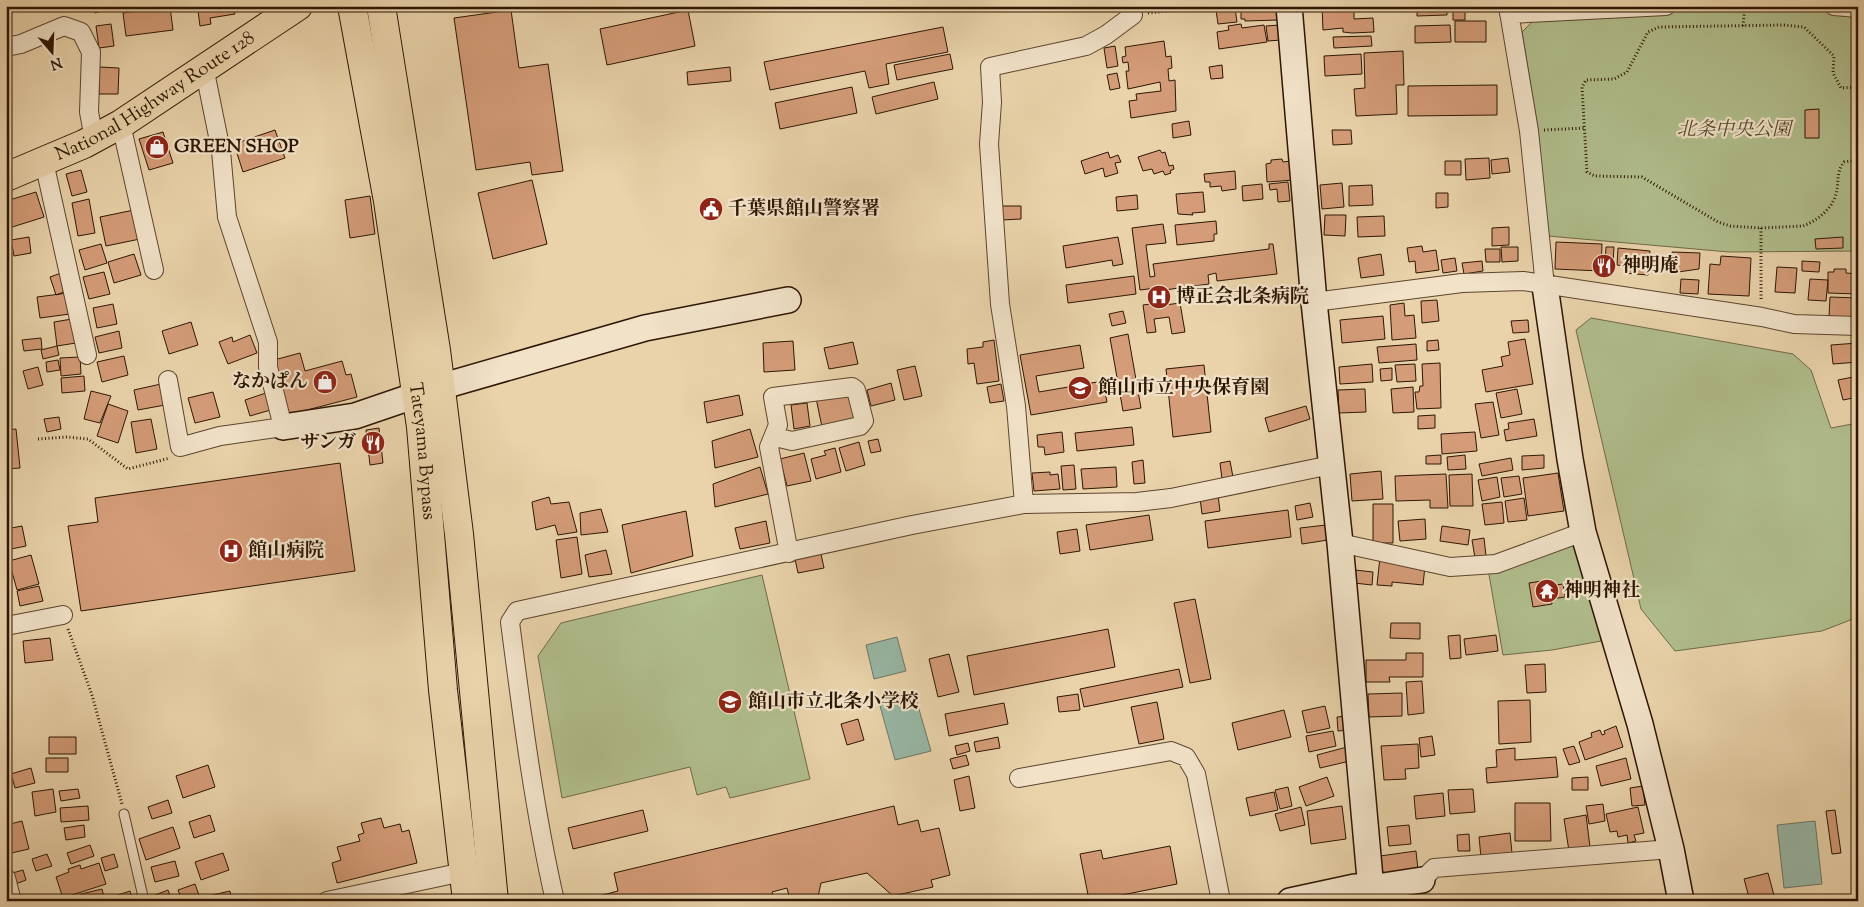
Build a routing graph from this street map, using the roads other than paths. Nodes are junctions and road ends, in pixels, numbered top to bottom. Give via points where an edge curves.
1 (298, 6) edge
2 (352, 6) edge
3 (381, 6) edge
4 (1289, 6) edge
5 (1666, 6) edge
6 (1834, 6) edge
7 (1854, 7) edge
8 (1509, 10) edge
9 (1133, 15) road end
10 (6, 47) edge
11 (204, 67) junction
12 (121, 124) junction
13 (94, 139) junction
14 (44, 162) junction
15 (6, 177) edge
16 (154, 270) dead end
17 (1544, 286) junction
18 (788, 300) dead end
19 (1314, 302) junction
20 (1858, 326) edge
21 (87, 355) dead end
22 (168, 380) dead end
23 (428, 391) junction
24 (283, 427) junction
25 (775, 436) junction
26 (1331, 465) junction
27 (1024, 504) junction
28 (1583, 532) junction
29 (1340, 543) junction
30 (789, 552) junction
31 (63, 615) road end
32 (6, 626) edge
33 (1019, 778) dead end
34 (124, 814) road end
35 (1671, 849) junction
36 (463, 872) junction
37 (6, 878) edge
38 (1422, 880) joint
39 (1371, 894) edge
40 (12, 901) edge
41 (144, 901) edge
42 (327, 901) edge
43 (467, 901) edge
44 (494, 901) edge
45 (556, 901) edge
46 (1221, 901) edge
47 (1290, 901) edge
48 (1680, 901) edge

1 - 11 highway, National Highway Route 128
2 - 23 highway, Tateyama Bypass
3 - 23 highway, Tateyama Bypass
4 - 19 street
5 - 8 street
6 - 7 street
8 - 17 street via 1529,131
9 - 27 street via 1086,46 990,67 989,144 1000,304 1016,406
10 - 13 street via 64,26 81,32 91,52 89,112
11 - 12 highway, National Highway Route 128
11 - 24 street via 218,134 227,217 268,342 268,367
12 - 13 highway, National Highway Route 128
12 - 16 street
13 - 14 highway, National Highway Route 128
14 - 15 highway, National Highway Route 128
14 - 21 street
17 - 19 street via 1523,281 1494,281
17 - 20 street via 1588,290 1794,324
17 - 28 street
18 - 23 street via 645,328
19 - 26 street
22 - 24 street via 180,447 220,436
23 - 24 street via 355,416
23 - 36 highway, Tateyama Bypass
23 - 44 highway, Tateyama Bypass via 460,544
25 - 25 street via 778,425 772,397 852,387 856,390 864,420 860,426 792,440
25 - 30 street via 769,447
26 - 27 street via 1171,498 1137,502
26 - 29 street
27 - 30 street
28 - 29 street via 1496,564 1450,567
28 - 35 street via 1640,724
29 - 39 street
30 - 45 street via 518,611 510,622 539,826
31 - 32 street
33 - 46 street via 1171,751 1186,757 1196,774
34 - 41 lane
35 - 38 street via 1434,868
35 - 48 street
36 - 42 street
36 - 43 highway, Tateyama Bypass
37 - 40 street
38 - 39 street
39 - 47 street via 1354,887

